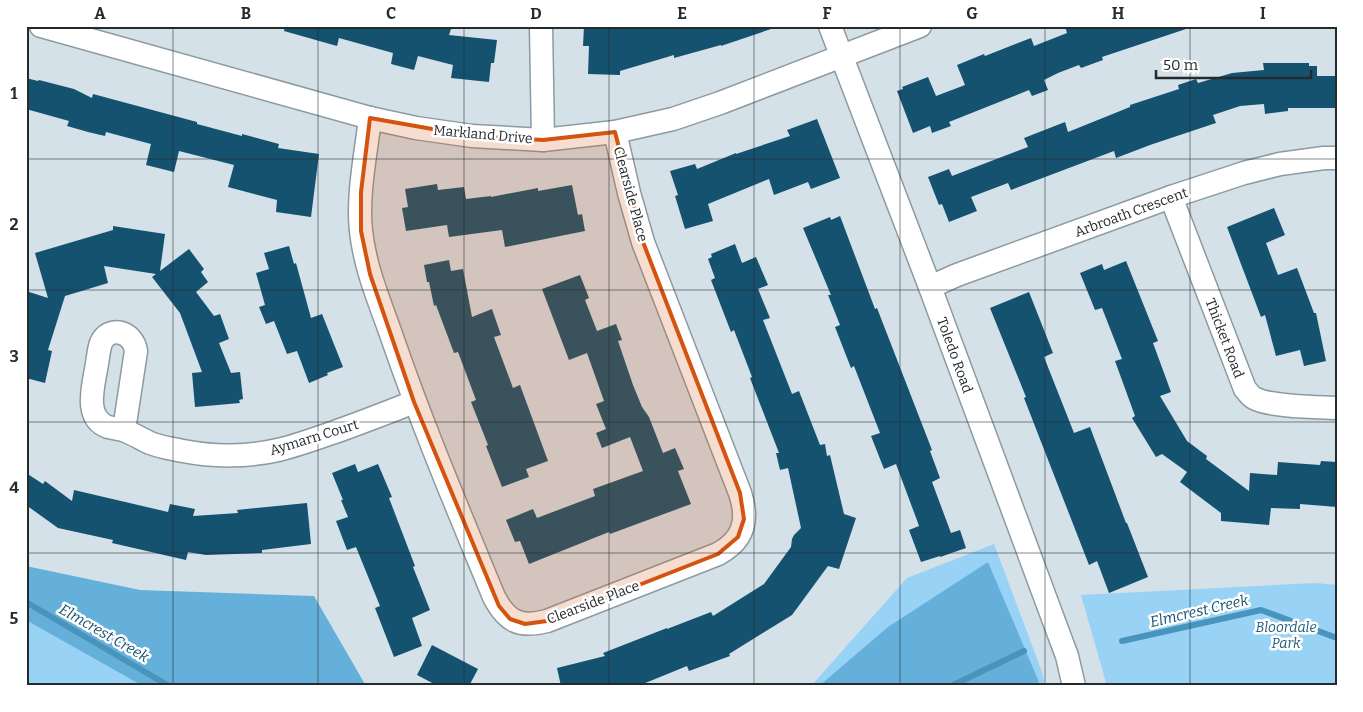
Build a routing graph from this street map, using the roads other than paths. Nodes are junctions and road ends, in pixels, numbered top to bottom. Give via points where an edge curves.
1 (41, 26) edge
2 (541, 26) edge
3 (830, 26) edge
4 (920, 26) edge
5 (841, 56) junction
6 (370, 118) junction
7 (615, 132) junction
8 (543, 140) junction
9 (1337, 158) edge
10 (1171, 197) junction
11 (930, 287) junction
12 (414, 402) junction
13 (1337, 408) edge
14 (124, 430) dead end
15 (1074, 686) edge

1 - 6 street, Markland Drive
2 - 8 street
3 - 5 street, Toledo Road
4 - 5 street, Markland Drive
5 - 7 street, Markland Drive via 673,119
5 - 11 street, Toledo Road
6 - 8 street, Markland Drive via 472,136
6 - 12 street, Clearside Place via 361,192 361,231 370,274
7 - 8 street, Markland Drive
7 - 12 street, Clearside Place via 643,242 744,505 744,519 738,537 729,548 718,554 547,621 533,624 515,621 505,615 494,597
9 - 10 street, Arbroath Crescent via 1280,164
10 - 11 street, Arbroath Crescent
10 - 13 street, Thicket Road via 1245,389 1252,397 1276,404
11 - 15 street, Toledo Road via 1067,656
12 - 14 street, Aymarn Court via 297,445 243,455 185,452 152,444

